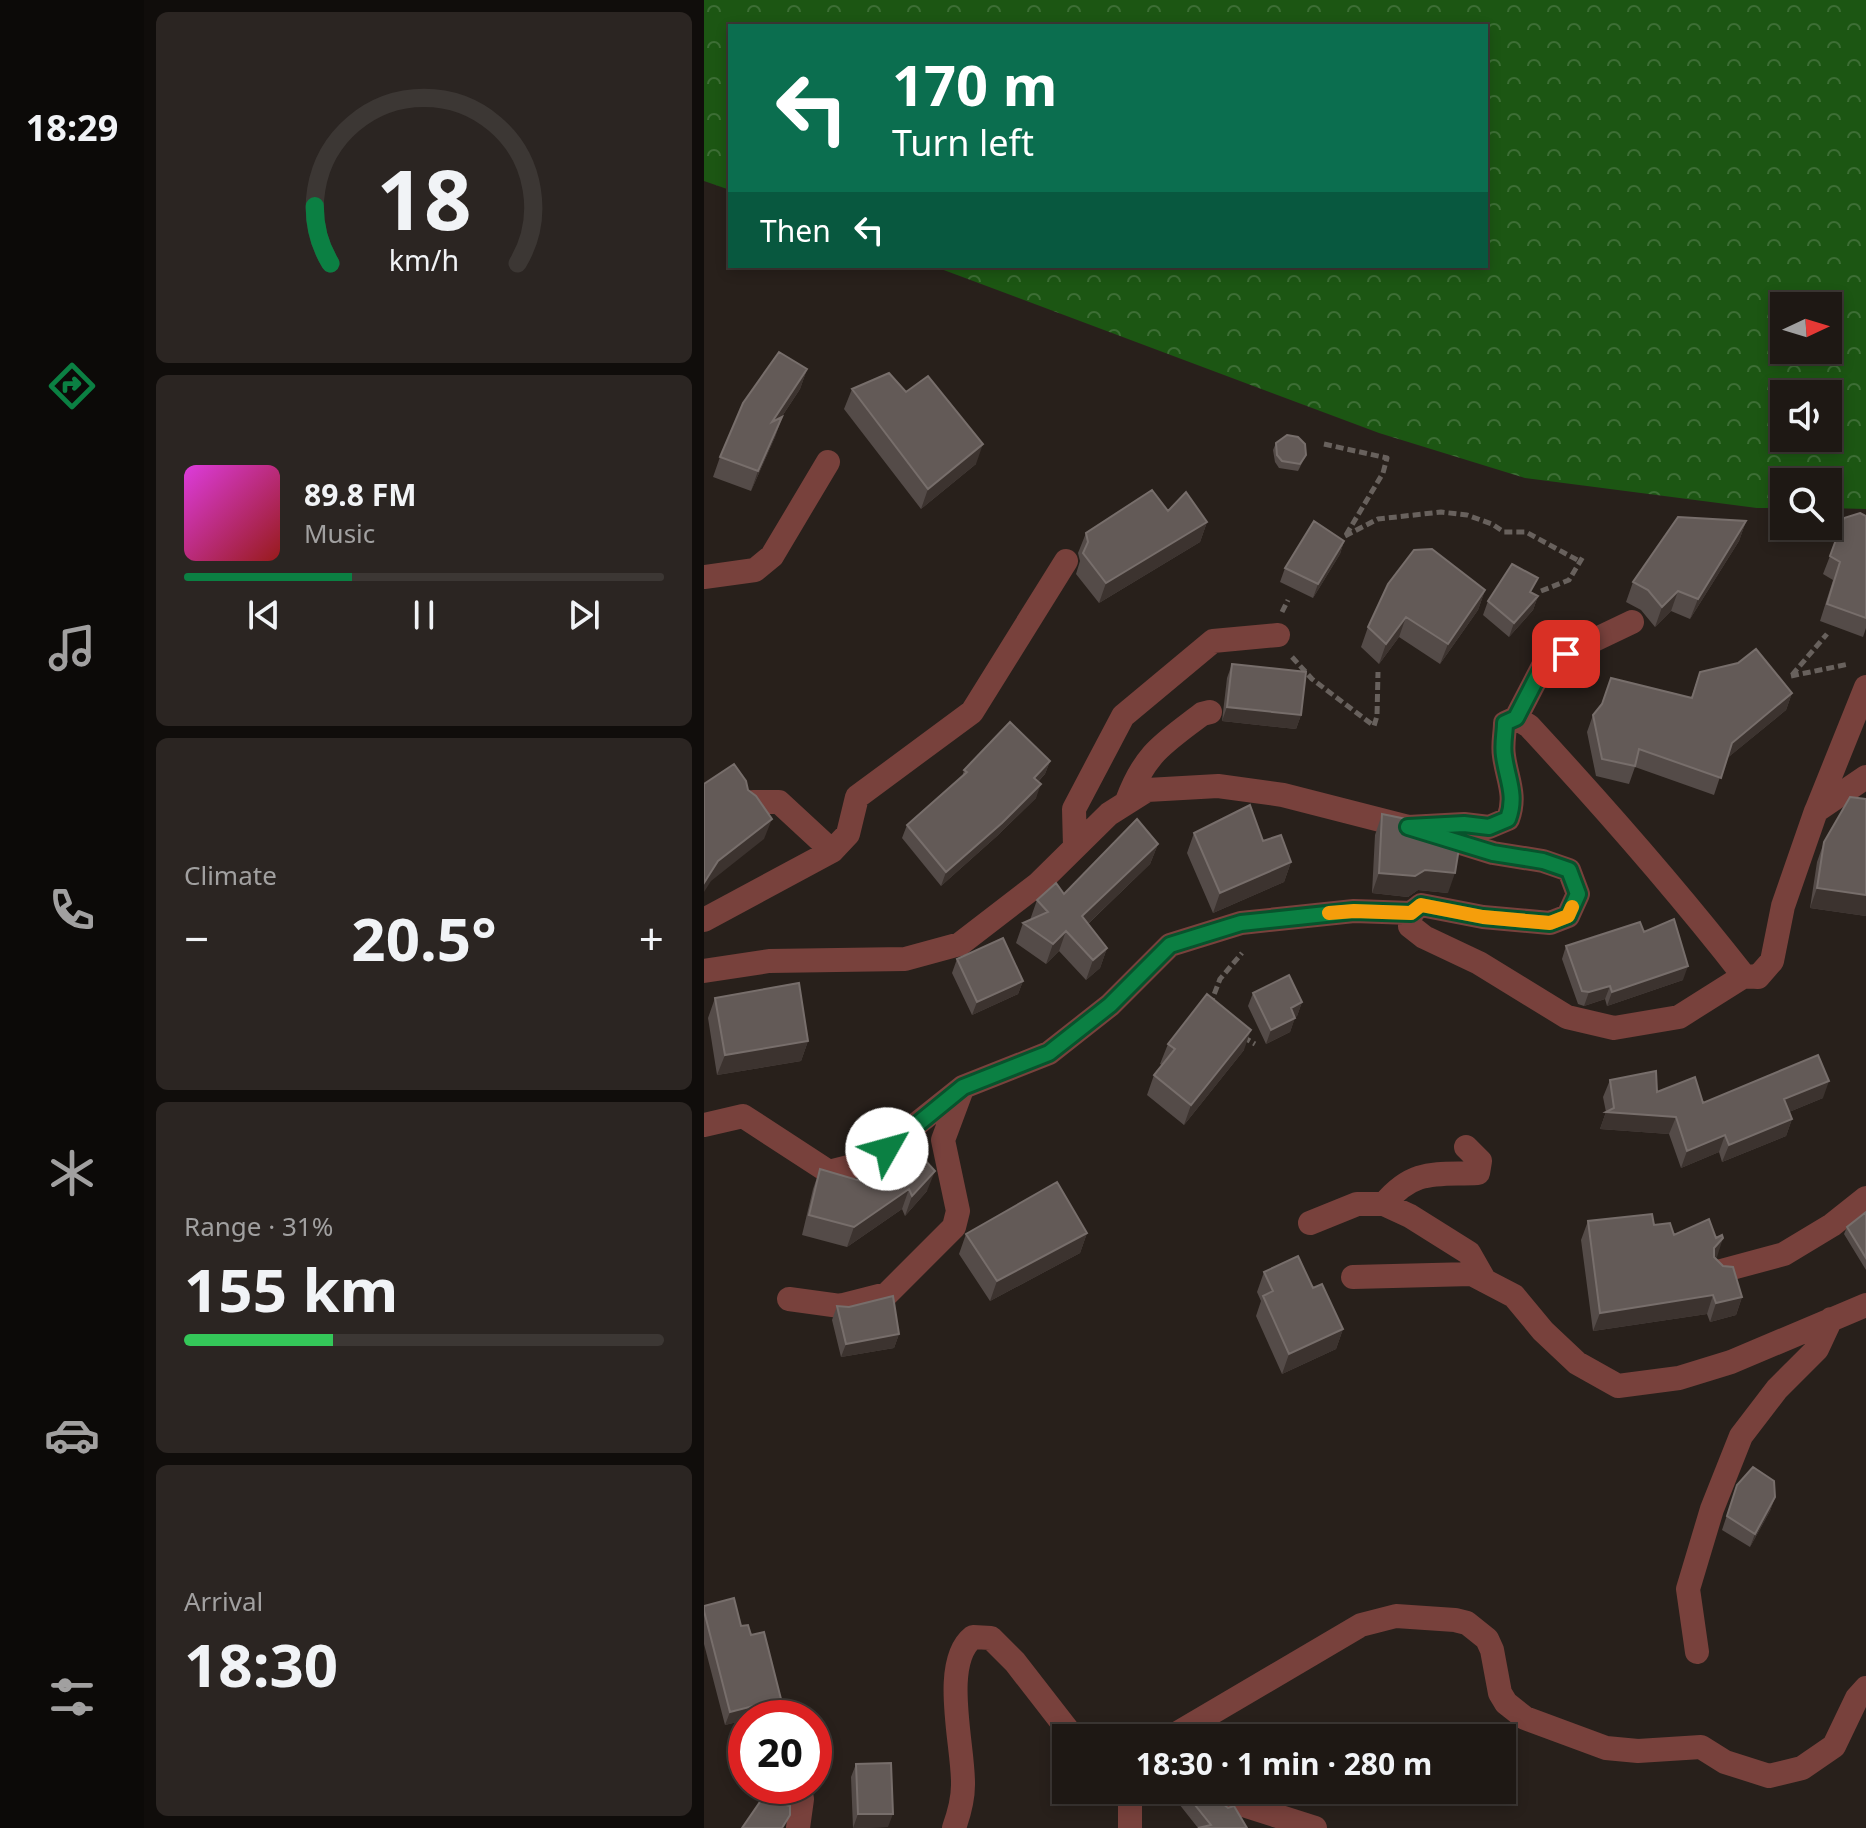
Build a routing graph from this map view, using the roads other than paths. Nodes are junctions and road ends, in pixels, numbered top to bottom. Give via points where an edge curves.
1 (828, 462) dead end
2 (1066, 561) dead end
3 (705, 578) edge
4 (1632, 622) dead end
5 (1278, 635) road end
6 (1866, 687) edge
7 (1210, 712) dead end
8 (1516, 718) junction
9 (1866, 777) edge
10 (1127, 801) junction
11 (753, 802) edge
12 (1816, 811) junction
13 (1408, 827) junction
14 (1075, 847) junction
15 (832, 851) junction
16 (1411, 913) junction
17 (704, 920) edge
18 (704, 971) edge
19 (1744, 976) junction
20 (963, 1087) junction
21 (704, 1125) edge
22 (1466, 1147) dead end
23 (1866, 1198) edge
24 (1384, 1204) junction
25 (1310, 1223) dead end
26 (1721, 1271) edge
27 (1353, 1277) dead end
28 (1485, 1281) junction
29 (789, 1299) dead end
30 (1866, 1305) edge
31 (1831, 1319) junction
32 (1697, 1652) dead end
33 (1866, 1688) edge
34 (1063, 1724) edge
35 (1208, 1724) edge
36 (801, 1804) edge
37 (1130, 1804) edge
38 (1240, 1804) edge
39 (798, 1828) edge
40 (954, 1828) edge
41 (1130, 1828) edge
42 (1315, 1828) edge

1 - 3 street via 772,556 755,570
2 - 15 street via 972,712 857,797 848,834
4 - 8 street via 1544,664
5 - 14 street via 1213,641 1123,716 1074,809
6 - 12 street
7 - 10 street via 1155,751 1138,772
8 - 13 street via 1505,723 1503,755 1512,784 1508,819 1489,827
8 - 19 street via 1592,793
9 - 12 street
10 - 13 street via 1147,790 1218,786 1283,795
10 - 14 street
11 - 15 street via 779,802
12 - 19 street via 1783,906 1772,961 1758,977
13 - 16 street via 1569,870 1578,894 1568,916 1550,923 1421,905
14 - 18 street via 1038,884 960,944 905,959 769,961
15 - 17 street
16 - 19 street via 1410,926 1424,937 1479,963 1567,1017 1614,1028 1679,1017
16 - 20 street via 1354,911 1241,923 1170,945 1110,1005 1049,1053
20 - 21 street via 869,1162 829,1172 743,1116
20 - 29 street via 943,1140 958,1211 954,1227 887,1294 840,1306
22 - 24 street via 1480,1161 1478,1173 1411,1178
23 - 26 street via 1784,1254
24 - 25 street via 1357,1204
24 - 28 street via 1469,1253
27 - 28 street via 1472,1274
28 - 31 street via 1514,1296 1577,1363 1618,1386 1679,1378 1731,1362
30 - 31 street
31 - 32 street via 1817,1349 1741,1436 1688,1589
33 - 35 street via 1834,1746 1802,1768 1769,1776 1725,1762 1701,1747 1606,1748 1525,1718 1500,1693 1492,1650 1478,1630 1455,1620 1396,1616 1361,1625
34 - 40 street via 991,1638 973,1637 961,1650 955,1690 964,1784
36 - 39 street
37 - 41 street
38 - 42 street

